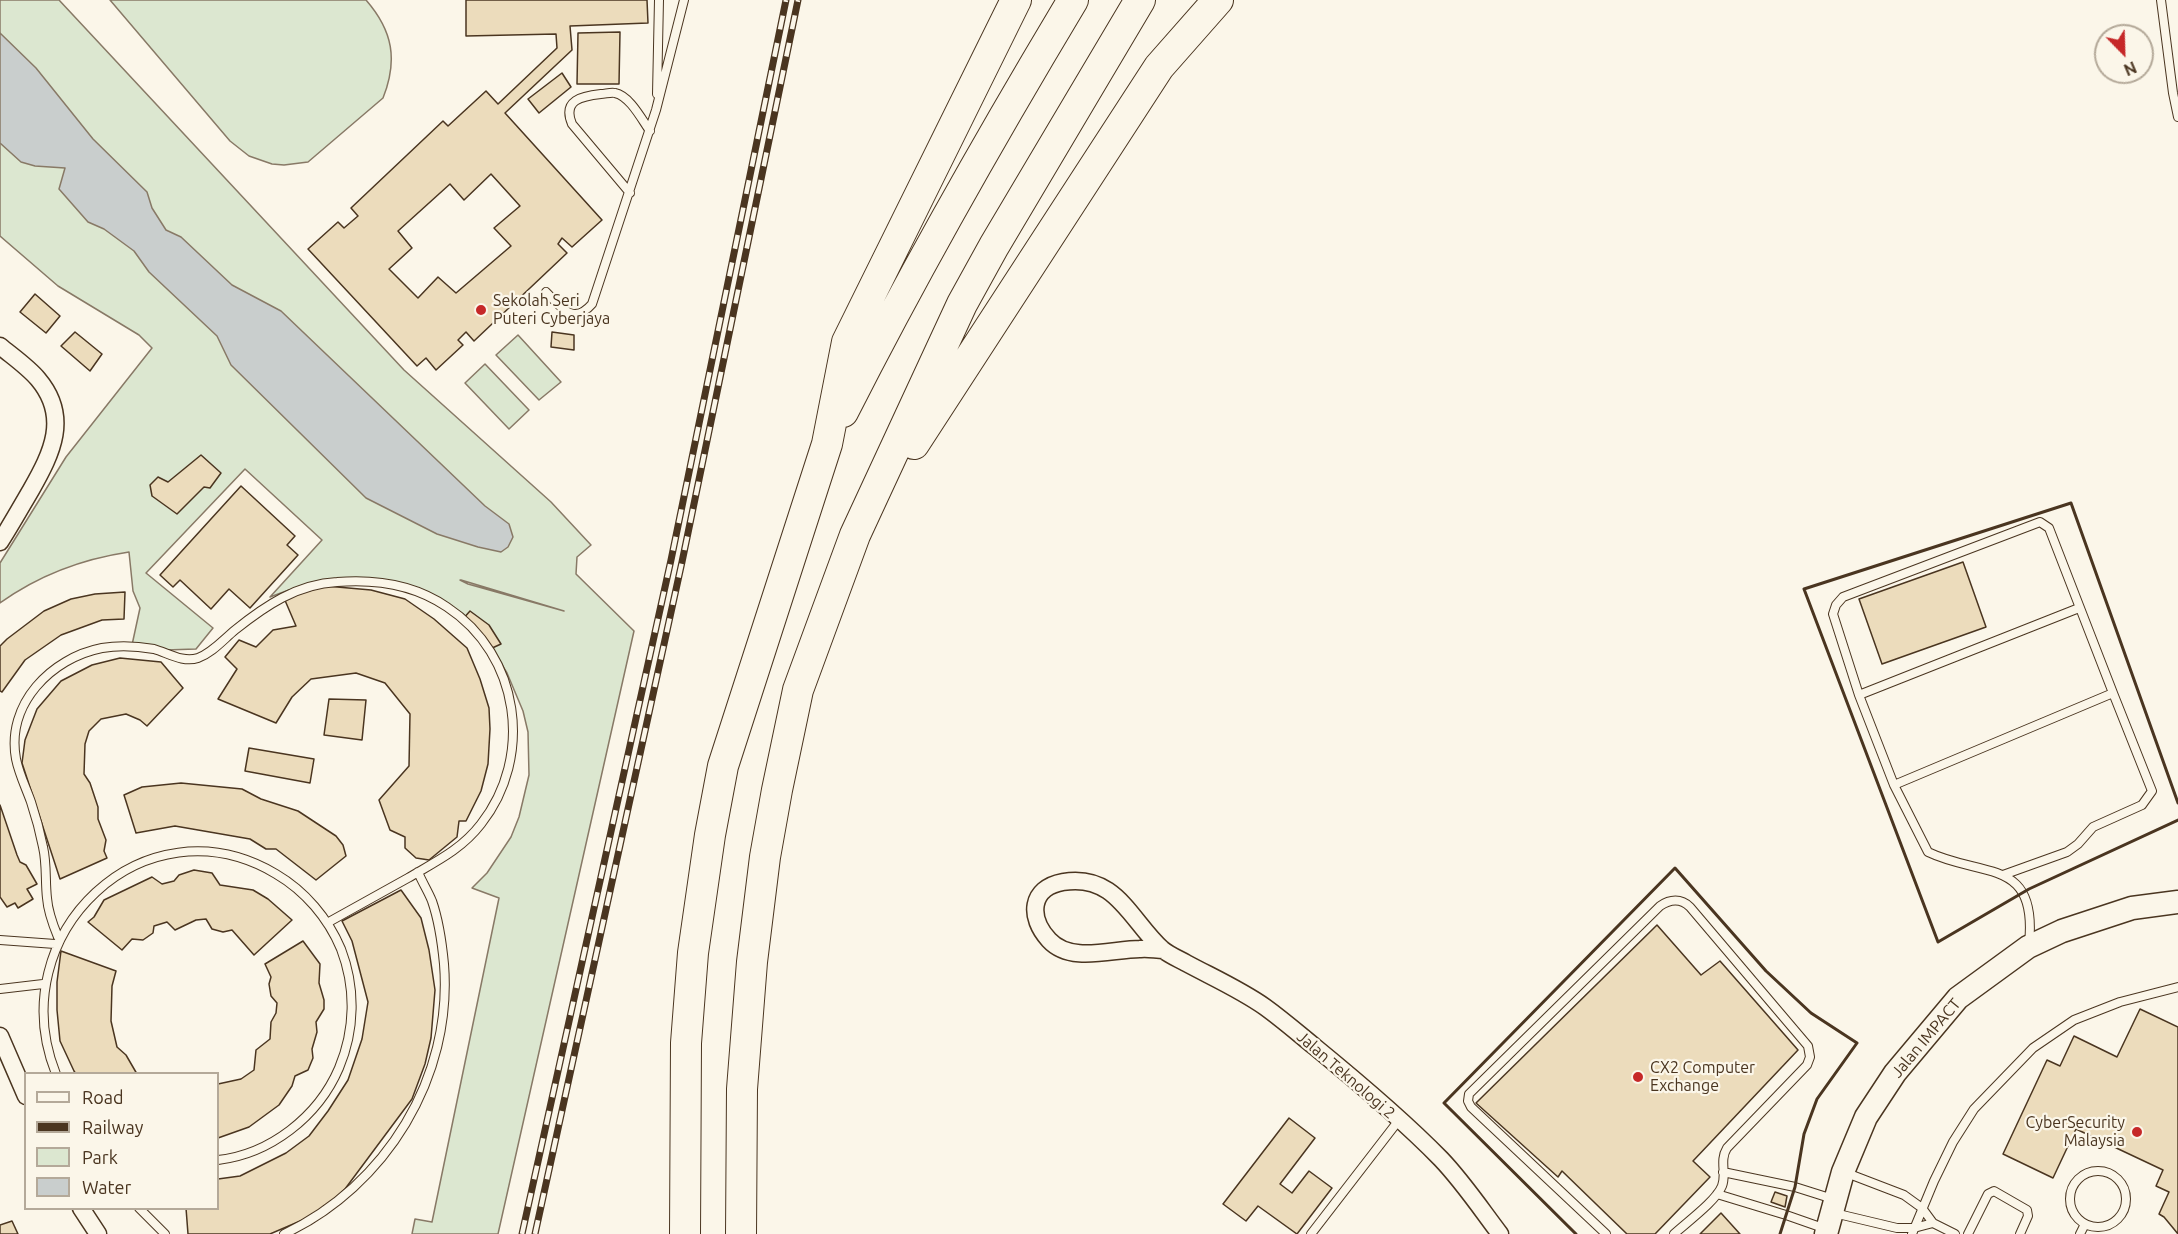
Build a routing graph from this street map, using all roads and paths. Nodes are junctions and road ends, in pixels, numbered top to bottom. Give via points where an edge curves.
1 (659, 0) edge
2 (684, 0) edge
3 (1016, 0) edge
4 (1073, 0) edge
5 (1140, 0) edge
6 (1218, 0) edge
7 (2161, 0) edge
8 (2178, 45) edge
9 (2167, 49) junction
10 (656, 110) junction
11 (2178, 117) edge
12 (650, 131) junction
13 (630, 194) junction
14 (546, 292) dead end
15 (0, 346) edge
16 (827, 444) junction
17 (855, 535) junction
18 (0, 542) edge
19 (2079, 608) junction
20 (2113, 693) junction
21 (1859, 695) junction
22 (1894, 785) junction
23 (418, 872) junction
24 (2003, 875) junction
25 (2178, 902) edge
26 (327, 923) junction
27 (0, 940) edge
28 (56, 940) junction
29 (2028, 948) junction
30 (1163, 950) junction
31 (43, 984) junction
32 (2178, 987) edge
33 (0, 989) edge
34 (0, 1035) edge
35 (55, 1072) edge
36 (24, 1091) edge
37 (1399, 1120) junction
38 (219, 1160) edge
39 (1723, 1172) junction
40 (1843, 1172) junction
41 (1717, 1194) junction
42 (1922, 1208) junction
43 (82, 1210) edge
44 (140, 1210) edge
45 (1830, 1219) edge
46 (1933, 1223) junction
47 (2085, 1224) junction
48 (1913, 1231) edge
49 (98, 1234) edge
50 (165, 1234) edge
51 (284, 1234) edge
52 (685, 1234) edge
53 (741, 1234) edge
54 (1311, 1234) edge
55 (1500, 1234) edge
56 (1606, 1234) edge
57 (1674, 1234) edge
58 (1955, 1234) edge
59 (1968, 1234) edge
60 (2020, 1234) edge
61 (2080, 1234) edge

1 - 10 lane
2 - 10 lane
3 - 16 highway via 847,342
4 - 16 highway via 904,295
5 - 17 highway via 962,304
6 - 17 highway via 1159,68
7 - 9 lane
8 - 9 lane
9 - 11 lane
10 - 12 lane
12 - 13 lane
12 - 13 lane via 629,103 615,93 585,96 570,106 572,124
13 - 14 lane via 592,304 578,315 570,313
15 - 18 street via 41,383 56,414 57,429 45,465
16 - 52 highway via 723,766 710,835 696,922 686,1043
17 - 53 highway via 798,690 765,857 742,1089
19 - 20 lane
19 - 21 lane
19 - 21 lane via 2049,528 2040,522 1843,597 1833,614
20 - 22 lane
20 - 24 lane via 2152,791 2147,800 2142,806 2093,827 2067,852
21 - 22 lane
22 - 24 lane via 1928,852
23 - 26 lane
23 - 28 lane via 467,841 500,794 514,738 505,681 498,663 476,632 430,597 375,582 318,584 269,605 200,657 185,659 131,646 100,649 70,659 37,685 21,711 15,755 44,848 48,904
23 - 51 lane via 432,901 445,976 441,1027 429,1076 407,1122 377,1164 340,1199
24 - 29 lane via 2026,898 2031,925
25 - 29 street, Jalan IMPACT via 2132,908 2062,931
26 - 28 lane via 301,892 268,869 230,856 189,852 149,860 112,877 81,904
26 - 38 lane via 345,959 352,999 349,1040 335,1078 312,1111 281,1137 244,1155
27 - 28 lane
28 - 31 lane
29 - 40 street, Jalan IMPACT via 1958,998 1895,1073 1866,1117
30 - 30 street, Jalan Teknologi 2 via 1063,950 1049,941 1043,931 1035,902 1042,890 1057,884 1076,880 1096,883 1123,903
30 - 37 street, Jalan Teknologi 2 via 1264,1006
31 - 33 lane
31 - 35 lane via 42,1022
32 - 42 lane via 2120,1002 2074,1020 2032,1048 1974,1109 1953,1142
34 - 36 street
37 - 54 lane
37 - 55 street, Jalan Teknologi 2 via 1442,1161
39 - 41 lane
39 - 45 lane via 1795,1187
39 - 56 lane via 1727,1148 1807,1065 1808,1046 1690,907 1684,901 1667,901 1469,1094 1471,1107
40 - 42 lane via 1904,1195
40 - 45 street, Jalan IMPACT
41 - 45 lane via 1786,1215
41 - 57 lane
42 - 46 lane
42 - 48 lane
43 - 49 street
44 - 50 lane
45 - 48 lane
46 - 48 lane
46 - 58 lane
47 - 47 lane via 2070,1203 2073,1186 2094,1171 2112,1174 2126,1195 2123,1212 2102,1227
47 - 61 lane
59 - 60 lane via 1988,1194 1994,1191 2027,1210

